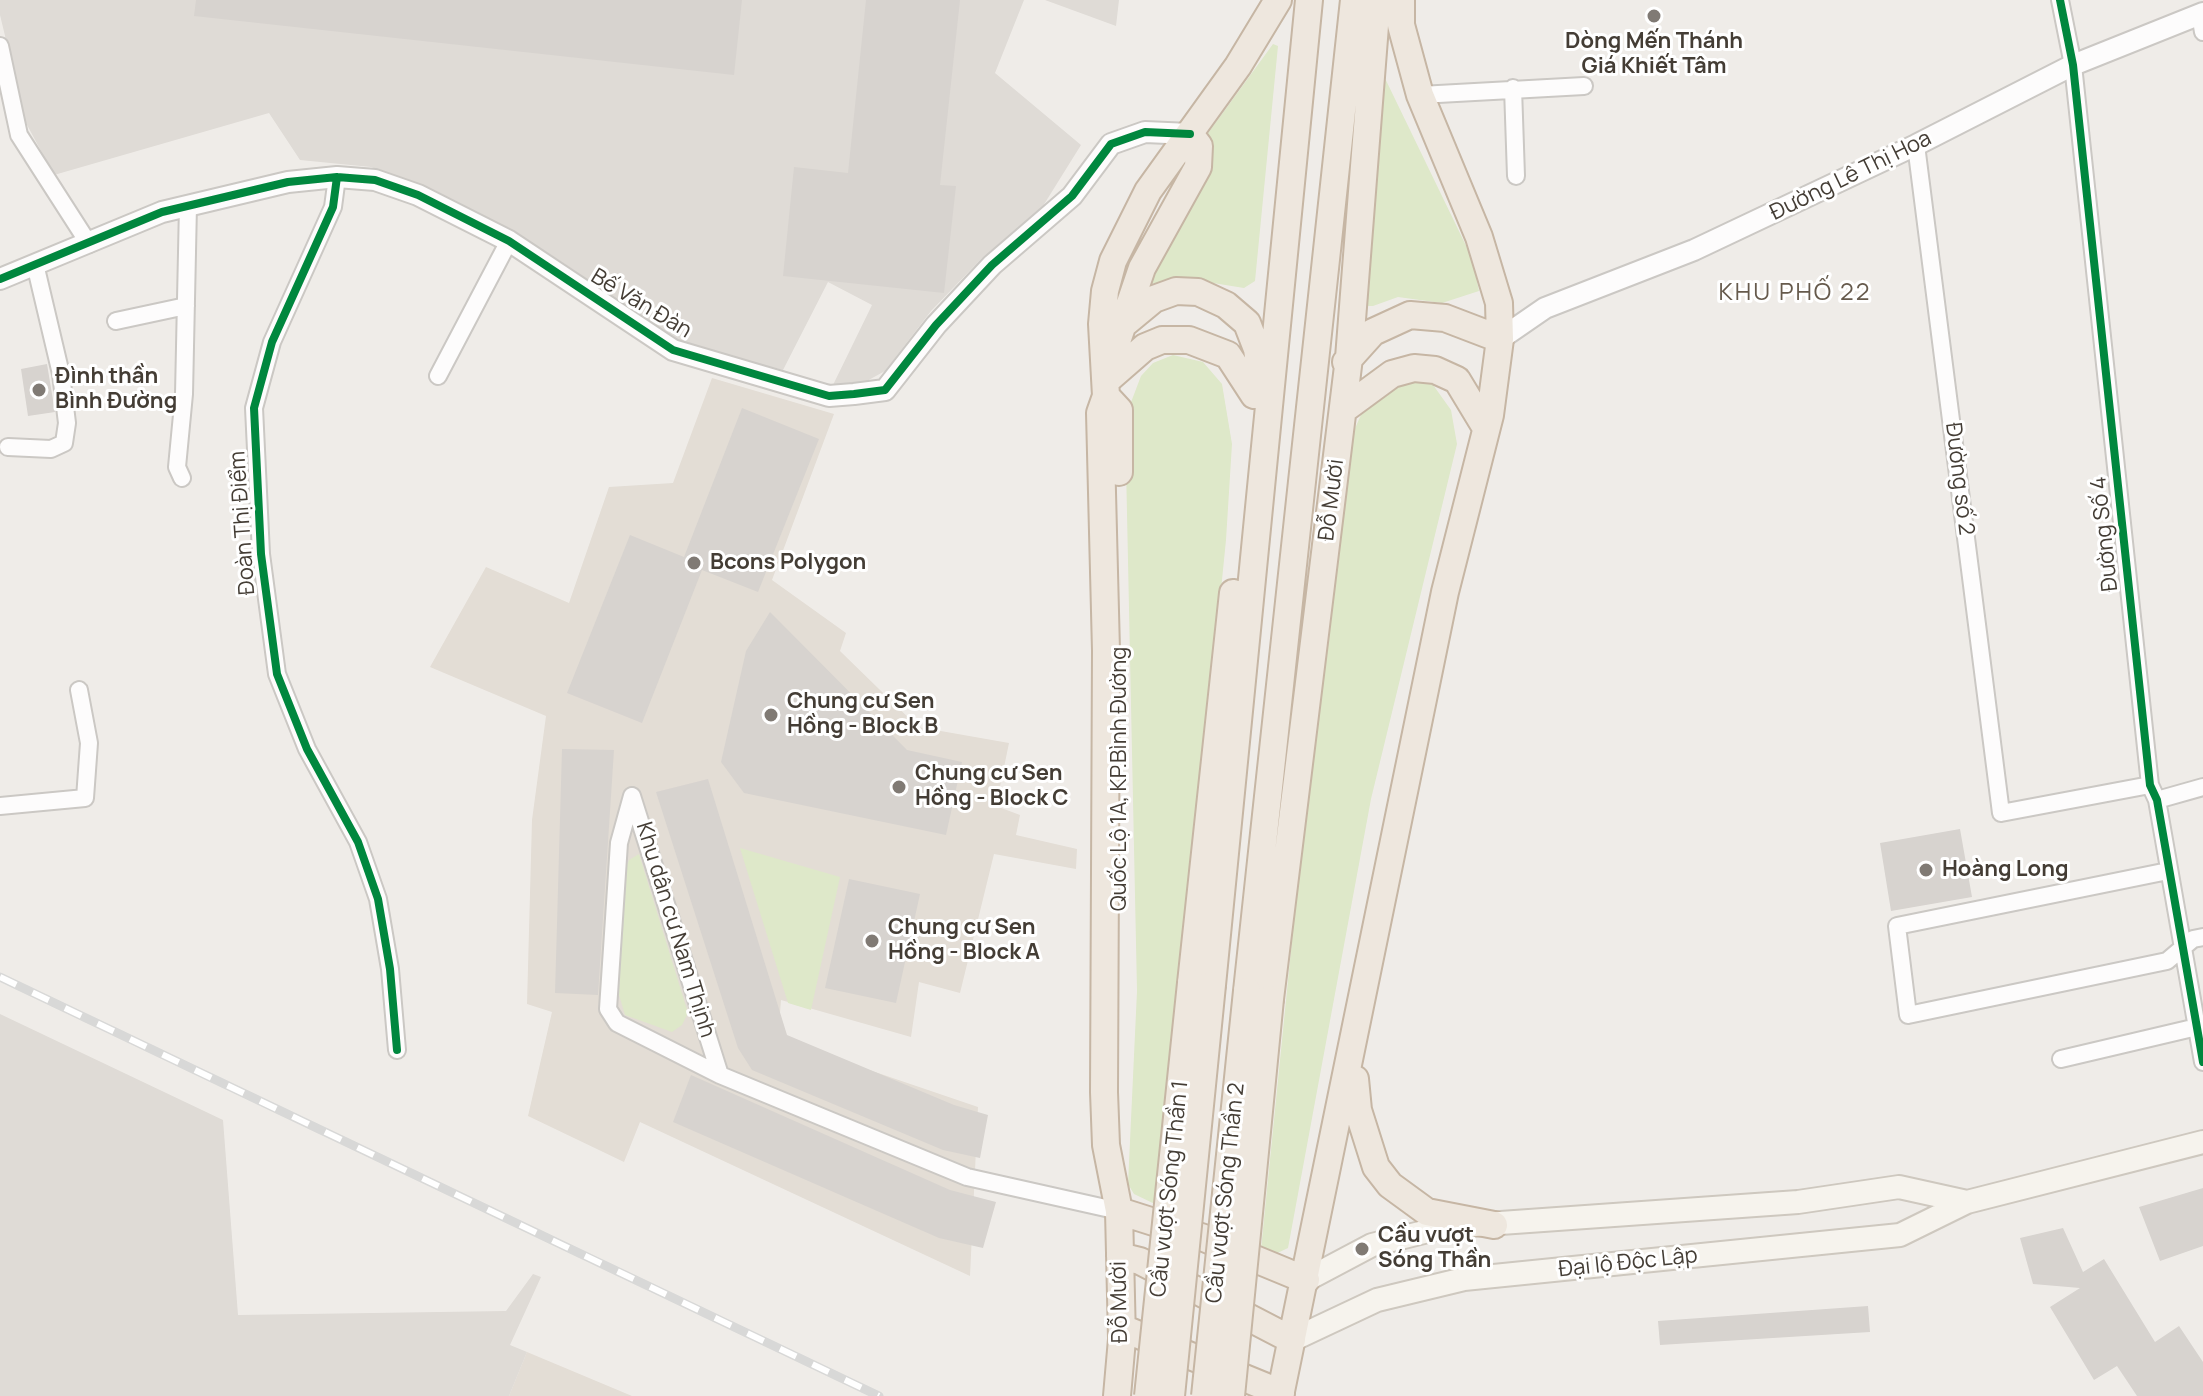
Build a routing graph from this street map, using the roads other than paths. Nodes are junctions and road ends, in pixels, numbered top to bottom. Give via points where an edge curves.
1 (1278, 0) edge
2 (1292, 0) edge
3 (1309, 0) edge
4 (1354, 0) edge
5 (1377, 0) edge
6 (1401, 0) edge
7 (2060, 0) edge
8 (2202, 20) edge
9 (0, 46) edge
10 (2073, 65) junction
11 (1584, 86) dead end
12 (1513, 88) junction
13 (1420, 95) junction
14 (1190, 134) junction
15 (1916, 145) junction
16 (1516, 176) dead end
17 (337, 177) junction
18 (188, 205) junction
19 (509, 241) junction
20 (89, 244) junction
21 (35, 264) junction
22 (0, 279) edge
23 (186, 306) junction
24 (116, 321) dead end
25 (1122, 325) junction
26 (1500, 339) junction
27 (1258, 358) junction
28 (1349, 358) junction
29 (438, 376) dead end
30 (1106, 389) junction
31 (1254, 395) junction
32 (1313, 396) junction
33 (1343, 410) junction
34 (1268, 422) junction
35 (1486, 428) junction
36 (8, 447) dead end
37 (182, 478) dead end
38 (79, 690) dead end
39 (2203, 787) edge
40 (2153, 792) junction
41 (0, 806) edge
42 (2168, 871) junction
43 (2203, 937) edge
44 (2181, 949) junction
45 (1202, 984) junction
46 (1259, 995) junction
47 (2197, 1027) junction
48 (397, 1050) dead end
49 (1352, 1053) junction
50 (2061, 1059) dead end
51 (2203, 1062) edge
52 (720, 1075) junction
53 (2203, 1142) edge
54 (1967, 1202) junction
55 (1119, 1211) junction
56 (1494, 1225) junction
57 (1120, 1256) junction
58 (1306, 1280) junction
59 (1122, 1328) junction
60 (1292, 1340) junction
61 (1117, 1393) edge
62 (1280, 1395) edge
63 (1146, 1396) edge
64 (1171, 1396) edge
65 (1205, 1396) edge
66 (1231, 1396) edge

1 - 14 highway
2 - 27 highway
3 - 34 highway
4 - 32 highway, Đỗ Mười
5 - 28 highway, Đỗ Mười
6 - 13 highway via 1401,25
7 - 10 street, Đường Số 4
8 - 10 street, Đường Lê Thị Hoa
9 - 20 street via 19,135
10 - 15 street, Đường Lê Thị Hoa
10 - 40 street, Đường Số 4
11 - 12 street
12 - 13 street
12 - 16 street
13 - 26 highway via 1479,237 1499,303
14 - 19 street, Bế Văn Đàn via 1145,132 1111,144 1072,196 992,265 885,390 829,396 673,350
14 - 25 highway via 1199,146 1198,167 1142,268
14 - 30 highway via 1148,191 1113,261 1102,324
15 - 26 street, Đường Lê Thị Hoa via 1694,250 1545,308
15 - 40 street, Đường số 2 via 2001,813
17 - 18 street, Bế Văn Đàn via 288,182
17 - 19 street, Bế Văn Đàn via 375,180 418,195
17 - 48 street, Đoàn Thị Điểm via 333,207 272,342 254,408 261,554 277,674 307,749 358,842 378,899
18 - 20 street, Bế Văn Đàn
18 - 23 street
19 - 29 street
20 - 21 street, Bế Văn Đàn
21 - 22 street, Bế Văn Đàn
21 - 36 street via 61,374 66,433 64,443 51,449
23 - 24 street
23 - 37 street via 177,467
25 - 27 highway via 1154,299 1176,291 1198,292 1247,323
25 - 30 highway
26 - 28 highway via 1445,318 1410,315 1373,332
26 - 35 highway
27 - 31 highway
27 - 34 highway
28 - 32 highway
28 - 33 highway, Đỗ Mười
30 - 31 highway via 1145,347 1162,340 1189,340 1228,355
30 - 55 highway, Đỗ Mười via 1100,413 1106,651 1104,1092 1106,1145
31 - 45 highway
32 - 46 highway, Đỗ Mười
33 - 35 highway via 1392,374 1435,370 1457,380
33 - 46 highway, Đỗ Mười
34 - 45 highway
35 - 49 highway via 1445,592
38 - 41 street via 89,743 85,798
39 - 40 street
40 - 42 street, Đường Số 4
42 - 44 street, Đường Số 4
42 - 44 street via 1897,926 1908,1015 2167,961
43 - 44 street
44 - 47 street, Đường Số 4
45 - 63 highway, Cầu vượt Sóng Thần 1, bridge
45 - 64 highway, Cầu vượt Sóng Thần 1, bridge
46 - 65 highway, Cầu vượt Sóng Thần 2, bridge
46 - 66 highway, Cầu vượt Sóng Thần 2, bridge
47 - 50 street
47 - 51 street, Đường Số 4
49 - 56 highway via 1358,1110 1376,1167 1390,1185 1427,1212
49 - 58 highway
52 - 52 street, Khu dân cư Nam Thịnh via 617,1023 608,1009 619,843 632,796
52 - 55 street, Khu dân cư Nam Thịnh via 967,1177
53 - 54 main road, Đại lộ Độc Lập
54 - 56 main road, Đại lộ Độc Lập via 1899,1187 1798,1202
54 - 60 main road, Đại lộ Độc Lập via 1900,1235 1438,1284 1377,1300
55 - 57 highway, Đỗ Mười
55 - 58 highway via 1204,1238
56 - 58 main road, Đại lộ Độc Lập via 1444,1227 1396,1237 1349,1255
57 - 59 highway, Đỗ Mười
57 - 60 highway via 1140,1261
58 - 60 highway
59 - 61 highway, Đỗ Mười
59 - 62 highway
60 - 62 highway
61 - 63 highway

